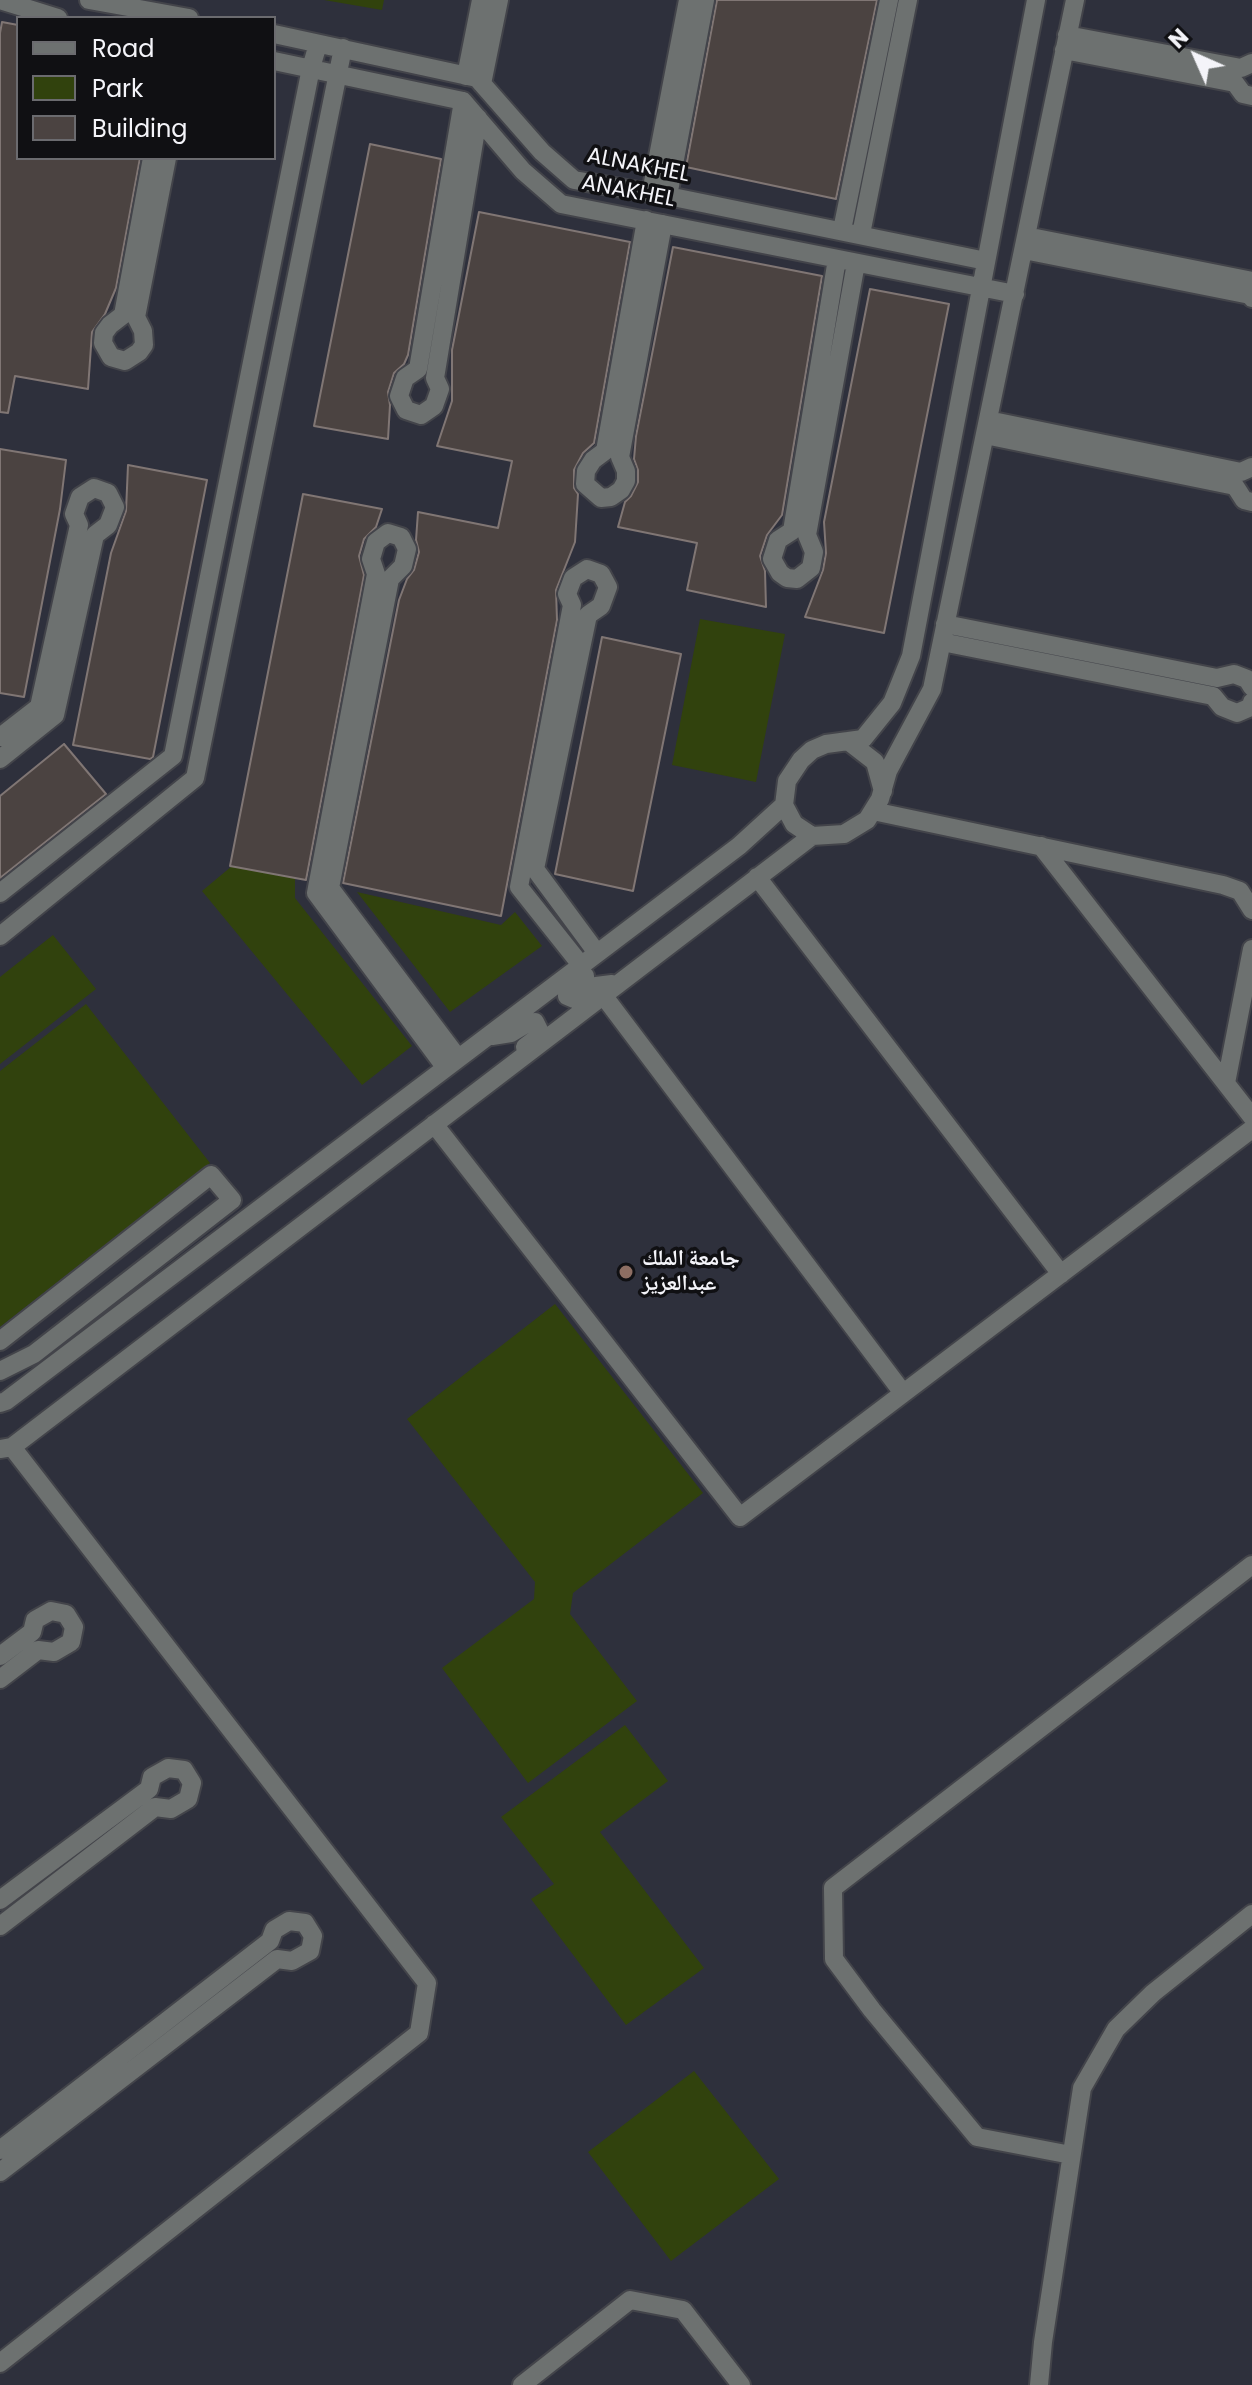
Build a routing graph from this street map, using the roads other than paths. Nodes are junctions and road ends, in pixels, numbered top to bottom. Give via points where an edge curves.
1 (0, 0) edge
2 (89, 0) edge
3 (191, 0) edge
4 (481, 0) edge
5 (499, 0) edge
6 (688, 0) edge
7 (705, 0) edge
8 (889, 0) edge
9 (908, 0) edge
10 (1036, 0) edge
11 (1075, 0) edge
12 (180, 14) edge
13 (52, 16) edge
14 (276, 34) edge
15 (1066, 42) junction
16 (318, 44) junction
17 (343, 48) junction
18 (276, 61) edge
19 (1252, 63) edge
20 (311, 68) junction
21 (338, 73) junction
22 (474, 80) junction
23 (1252, 96) edge
24 (463, 101) junction
25 (478, 118) junction
26 (152, 160) edge
27 (167, 160) edge
28 (660, 195) junction
29 (654, 222) junction
30 (842, 230) junction
31 (861, 234) junction
32 (1025, 243) junction
33 (847, 261) junction
34 (986, 261) junction
35 (1252, 281) edge
36 (981, 288) junction
37 (1015, 294) junction
38 (1252, 298) edge
39 (986, 428) junction
40 (1252, 467) edge
41 (1252, 502) edge
42 (944, 633) junction
43 (1252, 687) edge
44 (1252, 702) edge
45 (0, 737) edge
46 (848, 741) junction
47 (0, 759) edge
48 (883, 791) junction
49 (784, 805) junction
50 (873, 811) junction
51 (812, 836) junction
52 (1041, 846) junction
53 (757, 877) junction
54 (0, 893) edge
55 (1252, 910) edge
56 (0, 936) edge
57 (1252, 949) edge
58 (597, 953) junction
59 (619, 983) junction
60 (603, 995) junction
61 (486, 1037) junction
62 (452, 1062) junction
63 (498, 1075) junction
64 (1226, 1083) junction
65 (1252, 1117) edge
66 (434, 1124) junction
67 (1252, 1129) edge
68 (1061, 1274) junction
69 (0, 1341) edge
70 (0, 1371) edge
71 (903, 1393) junction
72 (0, 1403) edge
73 (6, 1448) edge
74 (1252, 1565) edge
75 (0, 1656) edge
76 (0, 1679) edge
77 (0, 1900) edge
78 (1252, 1914) edge
79 (0, 1926) edge
80 (0, 2150) edge
81 (1071, 2155) junction
82 (0, 2172) edge
83 (0, 2363) edge
84 (522, 2385) edge
85 (741, 2385) edge
86 (1039, 2385) edge

1 - 13 street
2 - 12 street
3 - 12 street
4 - 22 street
5 - 22 street
6 - 28 street
7 - 28 street
8 - 30 street
9 - 31 street
10 - 34 street
11 - 15 street
14 - 16 street
15 - 19 street via 1241,68
15 - 23 street via 1235,83
15 - 32 street
16 - 17 street
16 - 20 street
17 - 21 street
17 - 22 street
18 - 20 street
20 - 21 street
20 - 54 street via 173,756
21 - 24 street
21 - 56 street via 195,778
22 - 28 street, ALNAKHEL via 574,180
24 - 25 street, ANAKHEL
24 - 25 street via 418,369 405,378 399,396 406,410 421,415 434,406 440,389 435,378
25 - 29 street, ANAKHEL via 523,171 561,204
26 - 27 street via 123,315 104,333 111,357 125,361 144,345 136,317
28 - 30 street, ALNAKHEL
29 - 29 street via 605,451 586,471 585,484 601,498 611,497 626,481 620,457
29 - 33 street, ANAKHEL
30 - 31 street, ALNAKHEL
31 - 34 street, ALNAKHEL
32 - 35 street
32 - 37 street
32 - 38 street
33 - 33 street via 792,531 778,540 772,559 787,578 797,579 811,568 814,552 807,535
33 - 36 street, ANAKHEL
34 - 36 street
36 - 37 street, ANAKHEL
36 - 46 street via 911,656 892,703 863,739
37 - 39 street
39 - 40 street via 1241,472
39 - 41 street via 1235,486 1244,500
39 - 42 street
42 - 43 street via 1217,678 1234,674
42 - 44 street via 1213,696 1237,713
42 - 48 street via 932,689 888,771
45 - 47 street via 39,707 79,525 74,514 80,497 94,488 108,493 115,507 108,525 95,535 55,715
46 - 48 street via 875,762
46 - 49 street via 826,744 801,760 787,781
48 - 50 street
49 - 51 street via 794,824
49 - 58 street via 739,846
50 - 51 street via 844,834
50 - 52 street
51 - 53 street
52 - 55 street via 1223,885 1240,891
52 - 64 street
53 - 59 street
53 - 68 street
57 - 64 street
58 - 58 street via 535,869 588,615 601,606 608,587 601,574 587,569 573,578 567,594 572,605 519,887
58 - 59 street via 610,957 569,988 567,996 574,999 596,986
58 - 61 street
59 - 60 street
60 - 63 street
60 - 71 street
61 - 62 street
61 - 63 street via 535,1022 539,1030
62 - 62 street via 330,888 390,579 403,566 407,549 401,537 388,533 376,542 371,559 376,574 316,893
62 - 72 street
63 - 66 street
64 - 65 street
66 - 71 street via 740,1517
66 - 73 street
67 - 68 street
68 - 71 street
69 - 70 street via 211,1175 232,1200 34,1354
73 - 83 street via 427,1983 419,2033
74 - 81 street via 833,1888 834,1959 977,2137
75 - 76 street via 51,1611 66,1614 74,1627 71,1642 54,1652 38,1650
77 - 79 street via 149,1789 152,1777 168,1768 184,1770 192,1783 188,1799 171,1809 155,1807
78 - 81 street via 1116,2029 1082,2088
80 - 82 street via 270,1941 274,1930 289,1921 305,1923 313,1936 310,1951 292,1961 277,1959
81 - 86 street
84 - 85 street via 630,2300 683,2310

